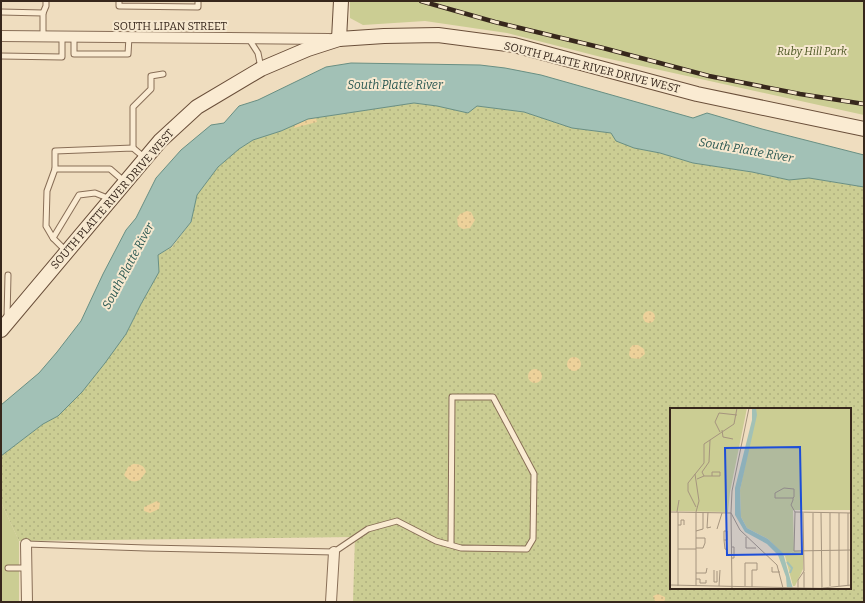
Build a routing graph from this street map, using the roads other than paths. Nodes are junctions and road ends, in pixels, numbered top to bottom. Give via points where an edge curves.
1 (46, 1) edge
2 (118, 1) edge
3 (198, 1) edge
4 (341, 1) edge
5 (1, 12) edge
6 (43, 13) junction
7 (1, 36) edge
8 (42, 36) junction
9 (62, 37) junction
10 (74, 37) junction
11 (129, 37) junction
12 (248, 38) junction
13 (339, 39) junction
14 (1, 56) edge
15 (261, 69) junction
16 (163, 74) dead end
17 (864, 129) edge
18 (133, 148) junction
19 (145, 159) junction
20 (55, 169) junction
21 (125, 183) junction
22 (111, 199) junction
23 (53, 238) junction
24 (66, 252) junction
25 (8, 275) dead end
26 (4, 326) edge
27 (26, 544) joint
28 (451, 545) junction
29 (334, 552) junction
30 (8, 568) dead end
31 (26, 568) junction
32 (27, 602) edge
33 (331, 602) edge

1 - 6 lane
2 - 3 lane via 118,6 198,7
4 - 13 street
5 - 6 lane
6 - 8 lane
7 - 8 street, SOUTH LIPAN STREET
8 - 9 street, SOUTH LIPAN STREET
9 - 10 street, SOUTH LIPAN STREET
9 - 14 lane via 62,57
10 - 11 street, SOUTH LIPAN STREET
10 - 11 lane via 74,54 128,54
11 - 12 street, SOUTH LIPAN STREET
12 - 13 street, SOUTH LIPAN STREET
12 - 15 lane via 258,53
13 - 15 street, SOUTH PLATTE RIVER DRIVE WEST
13 - 17 street, SOUTH PLATTE RIVER DRIVE WEST via 438,35 514,45 697,94
15 - 19 street, SOUTH PLATTE RIVER DRIVE WEST via 197,107 160,141
16 - 18 lane via 151,76 151,89 133,107
18 - 19 lane
18 - 20 lane via 55,151
19 - 21 street, SOUTH PLATTE RIVER DRIVE WEST
20 - 21 lane via 110,169
20 - 23 lane via 47,191 46,226
21 - 22 street, SOUTH PLATTE RIVER DRIVE WEST
22 - 23 lane via 95,193 78,195
22 - 24 street, SOUTH PLATTE RIVER DRIVE WEST
23 - 24 lane
24 - 26 street, SOUTH PLATTE RIVER DRIVE WEST
25 - 26 lane
27 - 29 lane
27 - 31 street
28 - 28 lane via 452,397 493,397 534,474 534,539 527,549 461,548
28 - 29 lane via 436,541 397,521 368,529
29 - 33 street
30 - 31 lane
31 - 32 street

